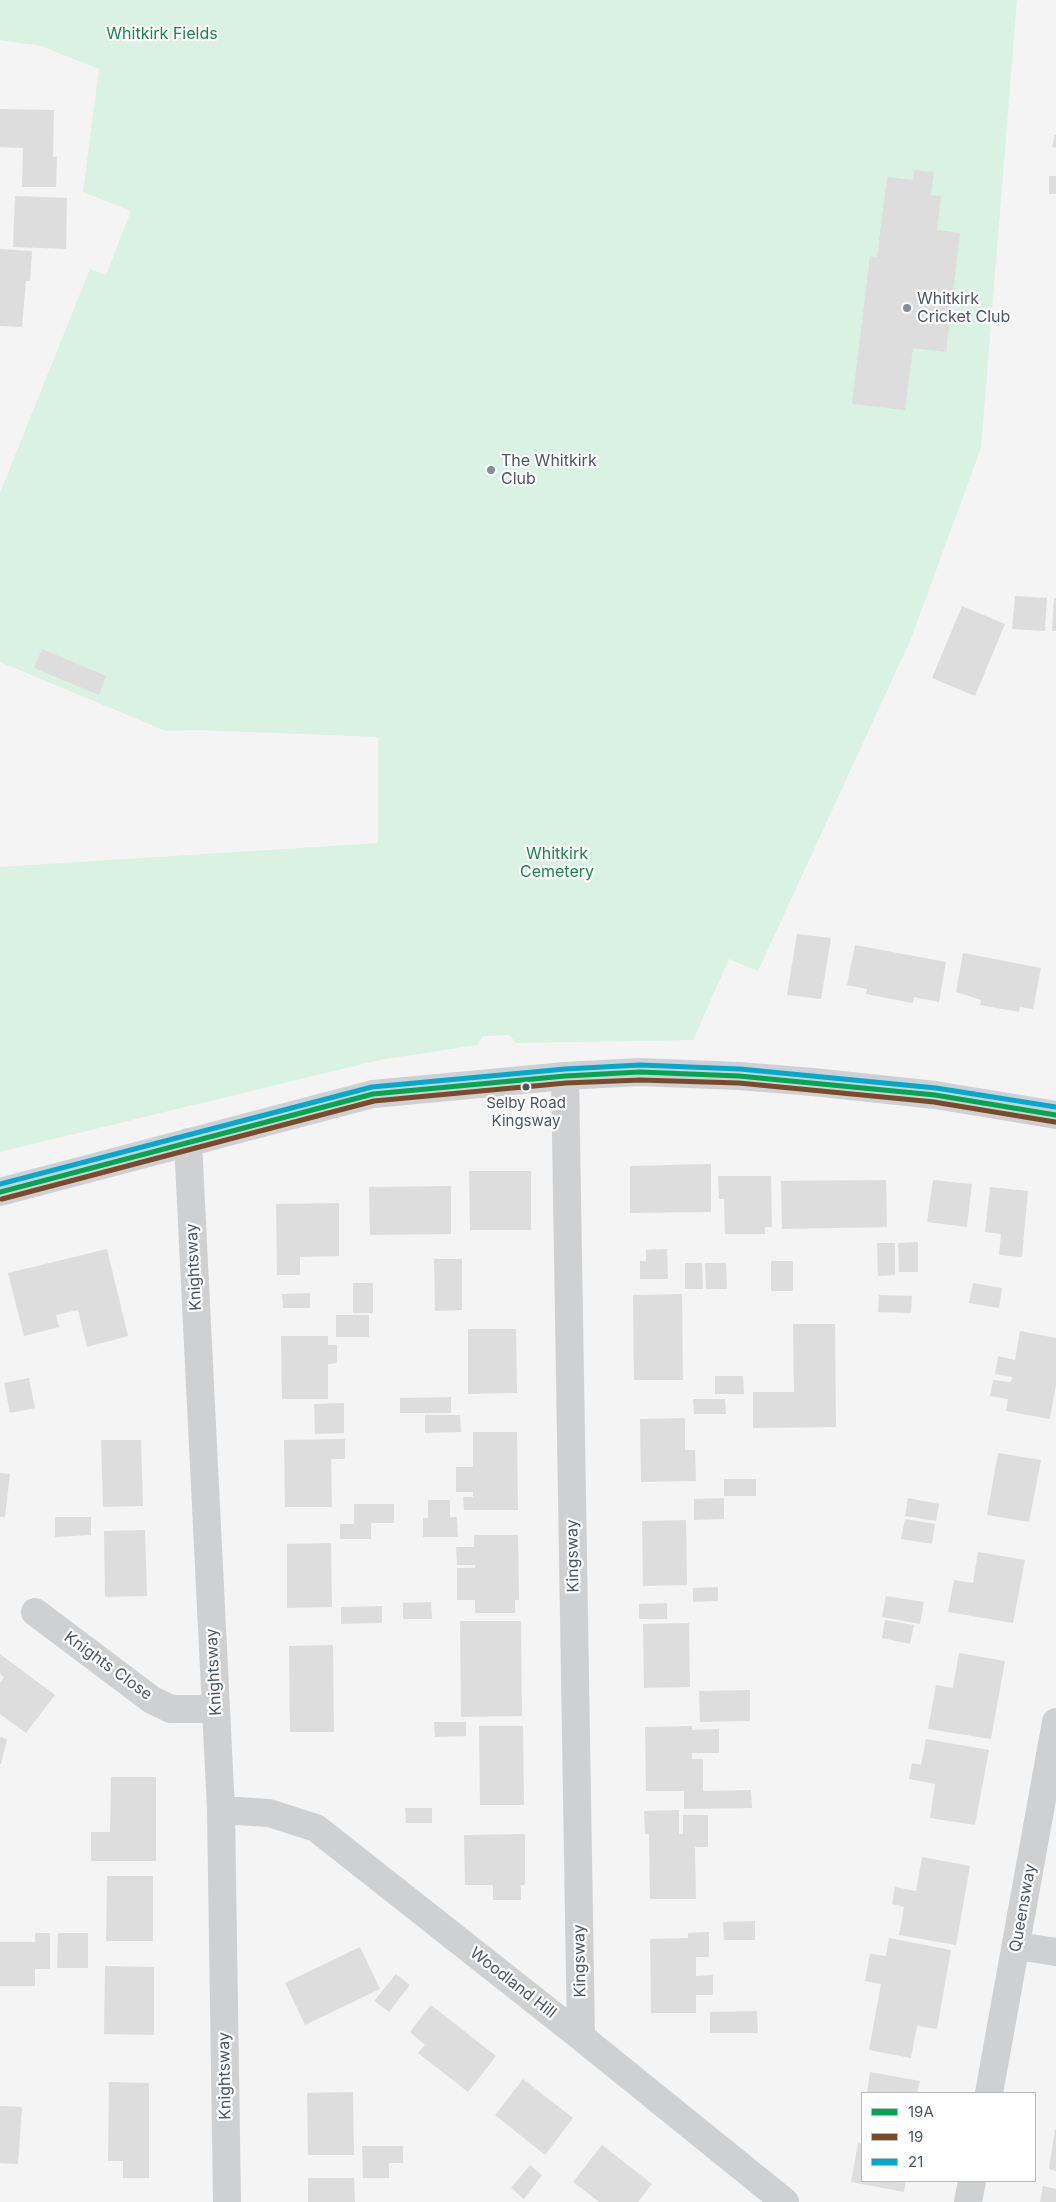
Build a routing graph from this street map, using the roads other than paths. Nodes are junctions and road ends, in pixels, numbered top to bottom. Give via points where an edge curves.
1 (565, 1076) junction
2 (1056, 1115) edge
3 (188, 1142) junction
4 (0, 1192) edge
5 (35, 1612) dead end
6 (216, 1709) junction
7 (1056, 1722) edge
8 (221, 1810) junction
9 (1017, 1946) junction
10 (1056, 1952) edge
11 (581, 2037) junction
12 (989, 2092) edge
13 (972, 2182) edge
14 (227, 2202) edge
15 (785, 2202) edge
16 (968, 2202) edge

1 - 2 main road via 640,1072 776,1079 935,1095
1 - 3 main road via 373,1094
1 - 11 street, Kingsway
3 - 4 main road
3 - 6 street, Knightsway
5 - 6 street, Knights Close via 152,1700 171,1709
6 - 8 street, Knightsway
7 - 9 street, Queensway
8 - 11 street, Woodland Hill via 269,1812 316,1828
8 - 14 street, Knightsway
9 - 10 street
9 - 12 street, Queensway
11 - 15 street, Woodland Hill
13 - 16 street

